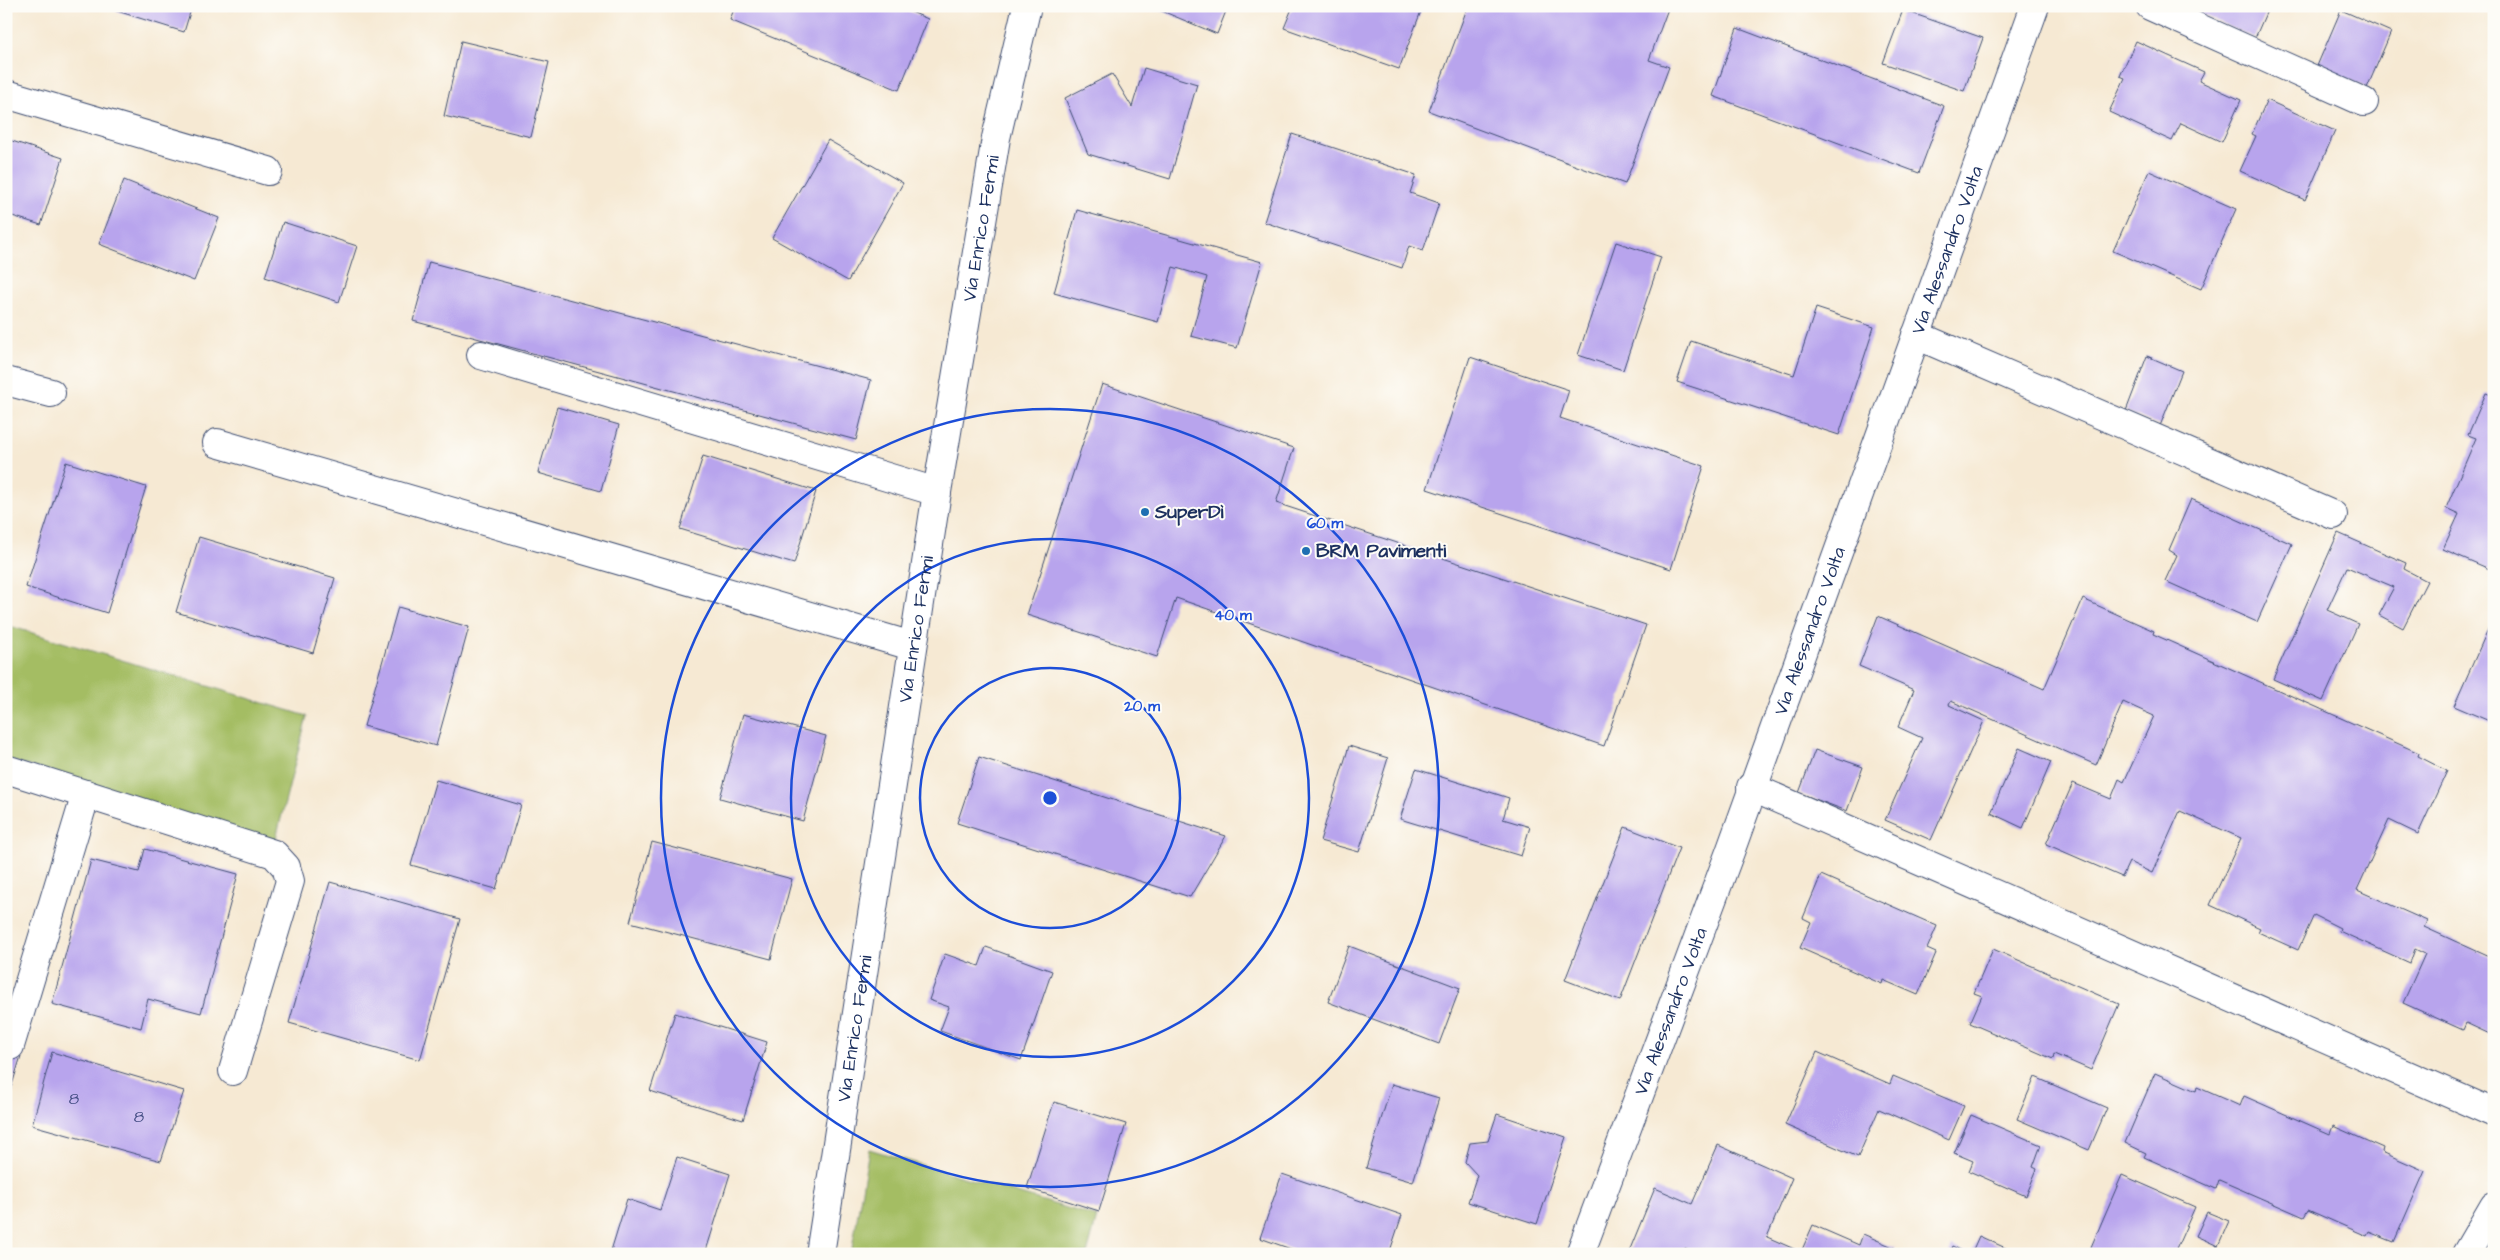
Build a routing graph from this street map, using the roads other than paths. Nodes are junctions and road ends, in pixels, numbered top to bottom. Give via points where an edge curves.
1 (1027, 6) edge
2 (2035, 6) edge
3 (2150, 6) edge
4 (6, 94) edge
5 (2364, 102) dead end
6 (268, 171) dead end
7 (1916, 336) junction
8 (481, 355) dead end
9 (6, 381) edge
10 (51, 393) dead end
11 (217, 443) dead end
12 (937, 492) junction
13 (2333, 515) dead end
14 (912, 646) junction
15 (6, 769) edge
16 (1751, 788) junction
17 (86, 794) junction
18 (10, 1046) dead end
19 (233, 1071) dead end
20 (2494, 1113) edge
21 (2494, 1206) edge
22 (820, 1254) edge
23 (1580, 1254) edge
24 (2466, 1254) edge

1 - 12 street, Via Enrico Fermi via 996,138
2 - 7 street, Via Alessandro Volta
3 - 5 street
4 - 6 street
7 - 13 street
7 - 16 street, Via Alessandro Volta
8 - 12 street
9 - 10 street
11 - 14 street
12 - 14 street, Via Enrico Fermi
14 - 22 street, Via Enrico Fermi
15 - 17 street
16 - 20 street
16 - 23 street, Via Alessandro Volta
17 - 18 street
17 - 19 street via 274,854 286,867 290,881
21 - 24 street

